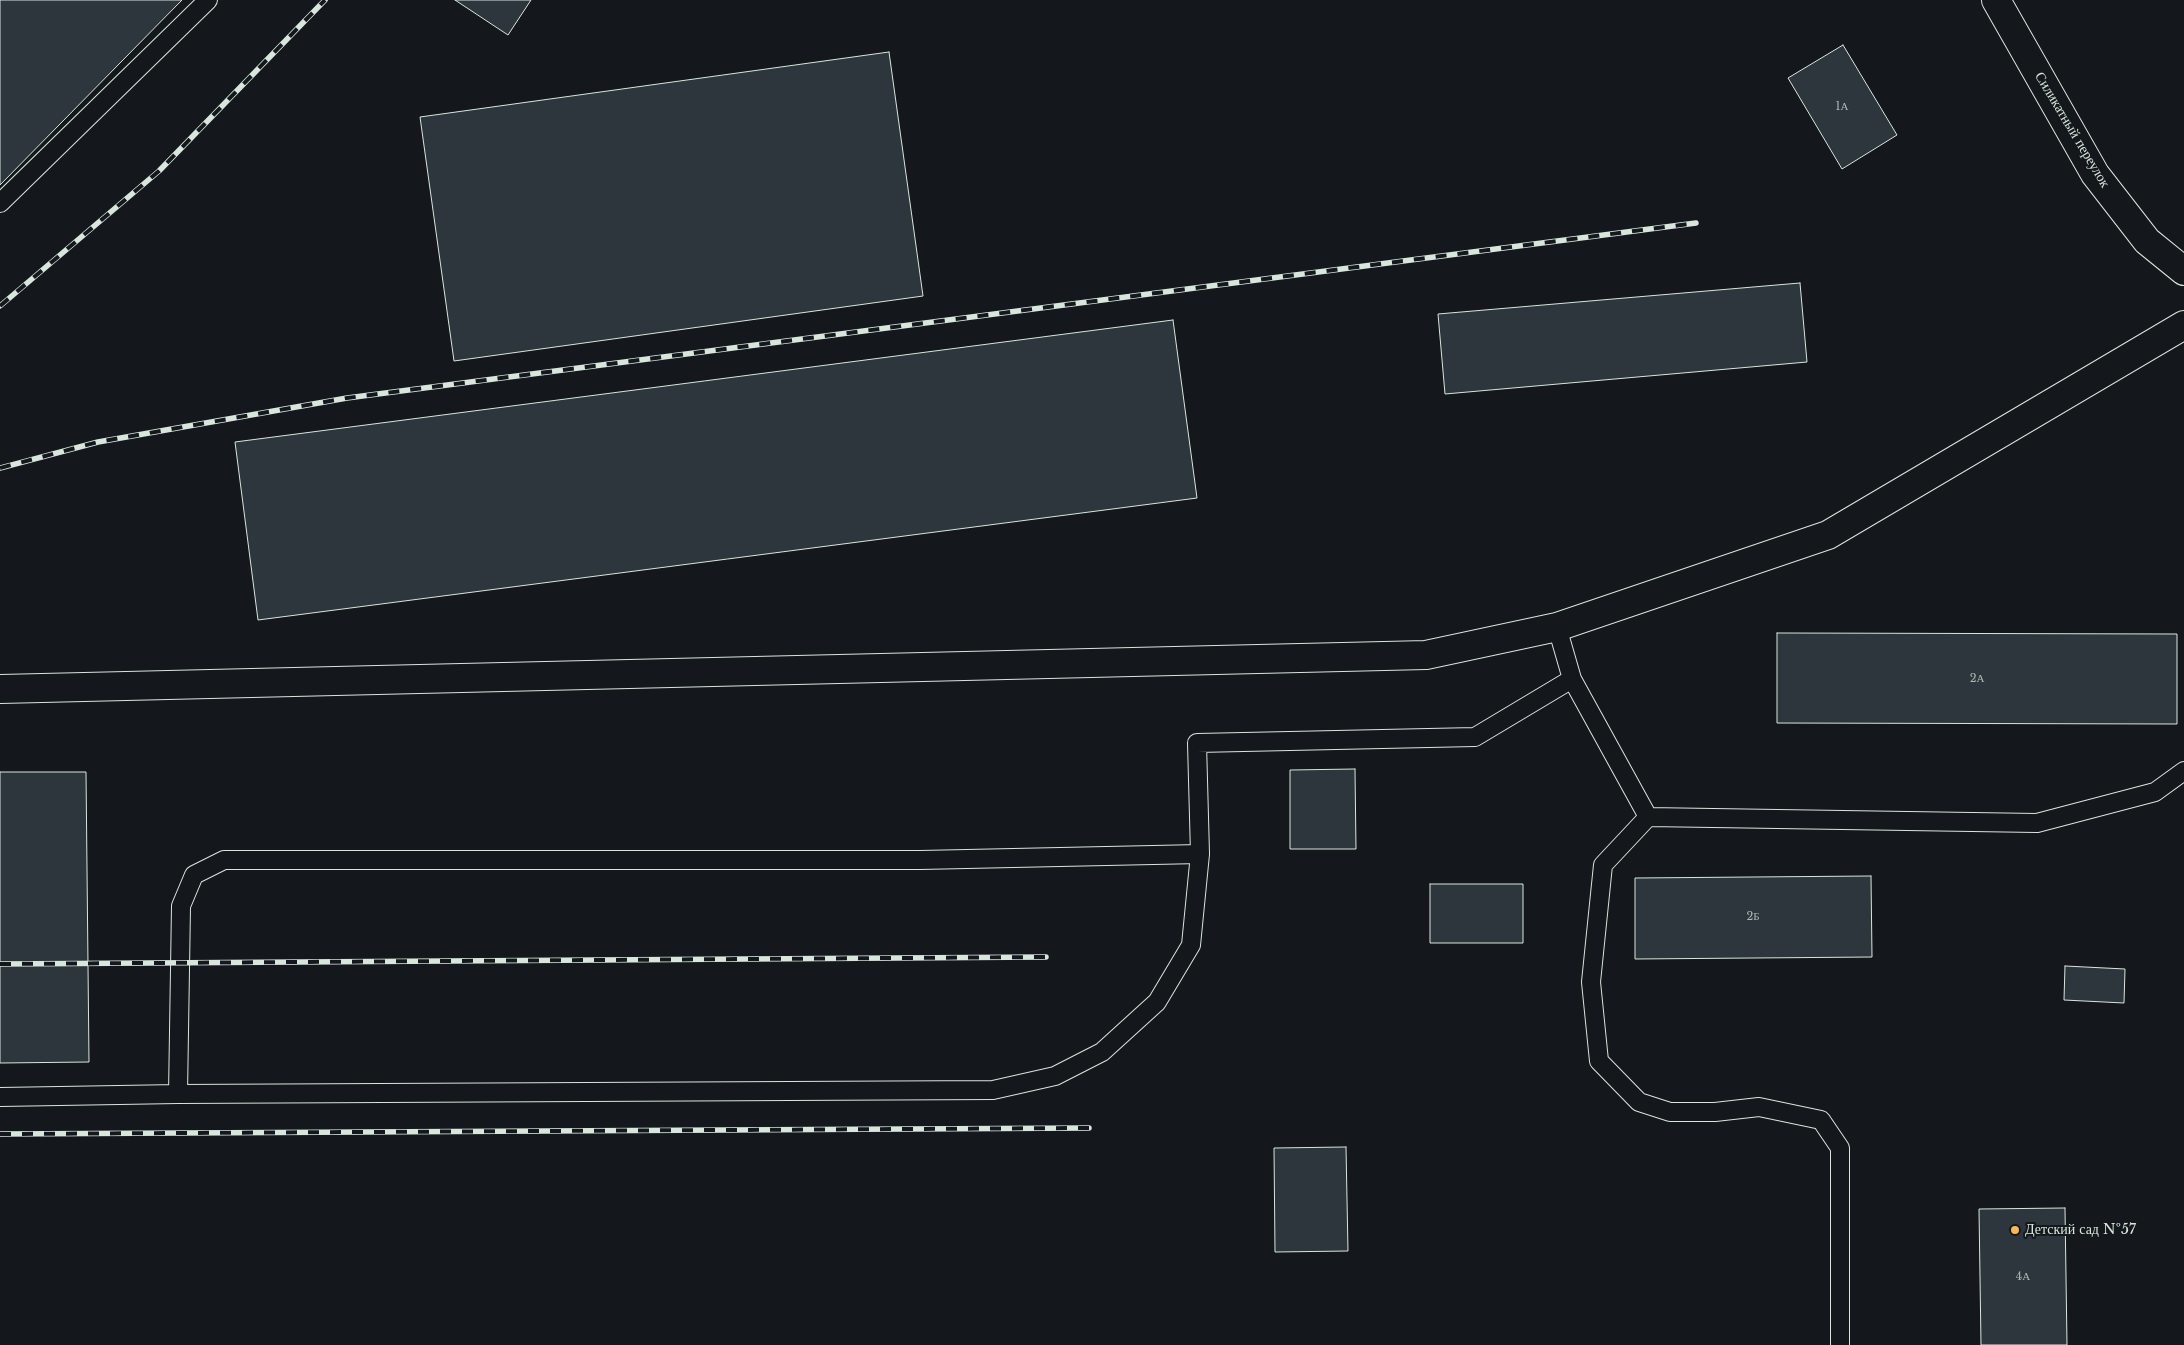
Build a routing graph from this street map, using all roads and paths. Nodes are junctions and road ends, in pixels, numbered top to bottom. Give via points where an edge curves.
1 (208, 0) edge
2 (1996, 0) edge
3 (0, 204) edge
4 (2184, 271) edge
5 (2184, 325) edge
6 (1557, 628) junction
7 (1572, 679) junction
8 (0, 689) edge
9 (2184, 771) edge
10 (1648, 817) junction
11 (1200, 854) junction
12 (178, 1094) junction
13 (0, 1096) edge
14 (1840, 1345) edge

1 - 3 lane
2 - 4 street, Силикатный переулок via 2095,174 2147,241
5 - 6 street via 1828,535
6 - 7 lane
6 - 8 street via 1426,655
7 - 10 lane
7 - 11 lane via 1475,737 1197,744
9 - 10 lane via 2155,792 2037,823
10 - 14 lane via 1603,865 1591,982 1599,1061 1639,1102 1670,1112 1760,1107 1821,1120 1840,1148
11 - 12 lane via 1191,944 1157,1002 1102,1052 1055,1076 993,1090
11 - 12 lane via 920,860 224,860 194,875 181,906
12 - 13 lane

